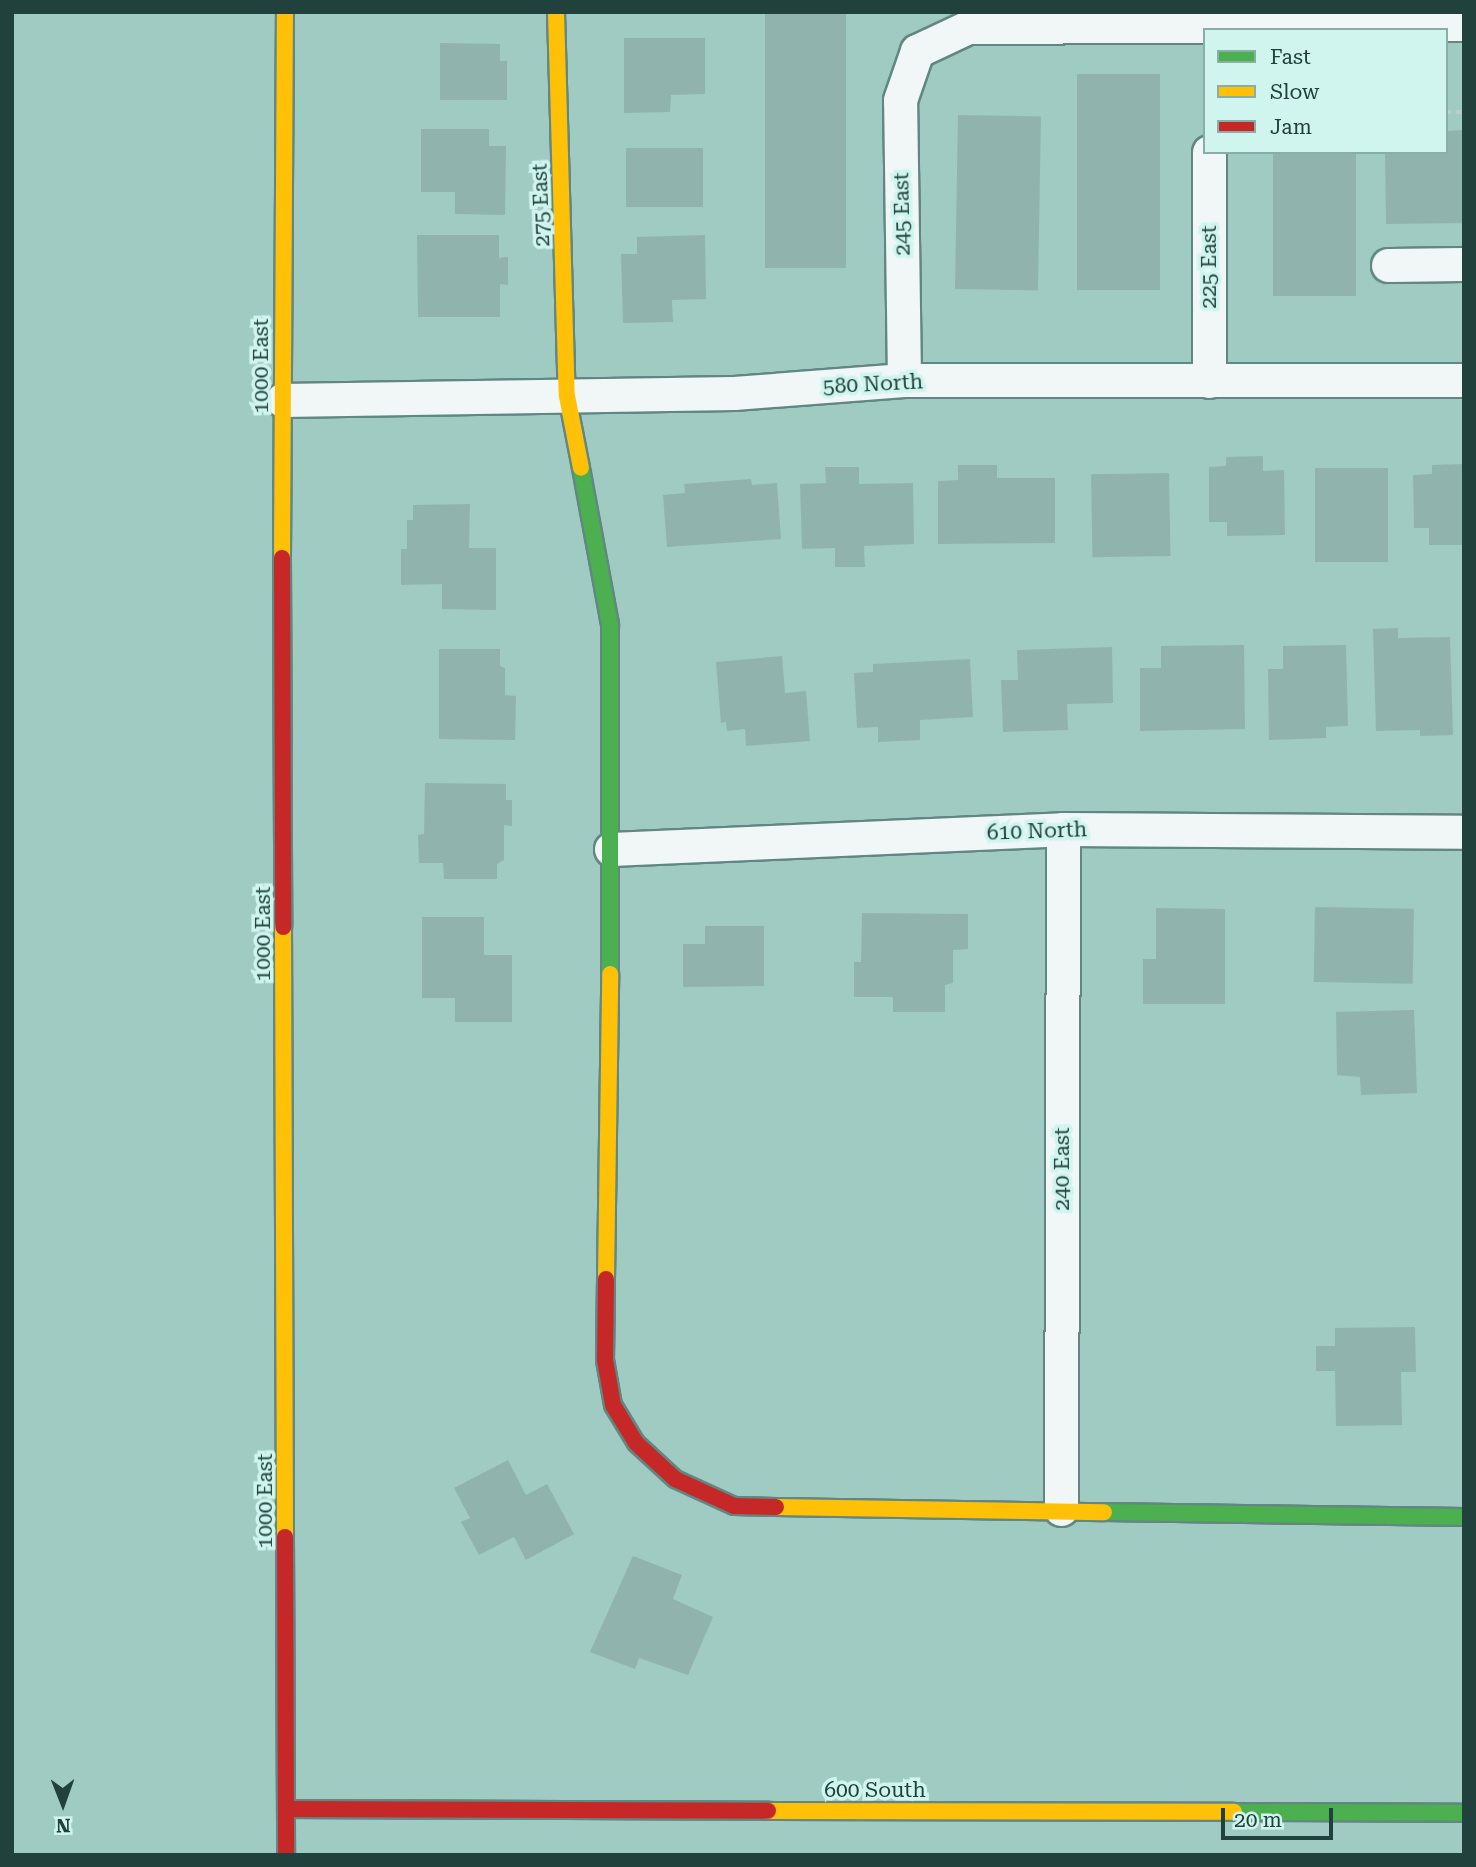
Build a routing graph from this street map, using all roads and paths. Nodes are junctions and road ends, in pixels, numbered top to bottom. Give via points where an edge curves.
1 (285, 12) edge
2 (556, 12) edge
3 (1464, 24) edge
4 (1209, 28) edge
5 (1209, 154) edge
6 (1464, 264) edge
7 (1388, 265) dead end
8 (904, 380) junction
9 (1464, 380) edge
10 (1209, 381) junction
11 (567, 396) junction
12 (282, 400) junction
13 (1063, 829) junction
14 (1464, 832) edge
15 (611, 849) junction
16 (1061, 1509) junction
17 (1464, 1517) edge
18 (287, 1809) junction
19 (1464, 1813) edge
20 (286, 1855) edge

1 - 12 street, 1000 East
2 - 11 street, 275 East
3 - 4 street
4 - 8 street, 245 East via 968,27 917,51 900,100
5 - 10 street, 225 East
6 - 7 street
8 - 10 street, 580 North
8 - 11 street, 580 North via 734,393
9 - 10 street, 580 North
11 - 12 street, 580 North
11 - 15 street, 275 East via 610,624
12 - 18 street, 1000 East
13 - 14 street, 610 North
13 - 15 street, 610 North
13 - 16 street, 240 East
15 - 16 street, 275 East via 605,1360 613,1405 636,1443 675,1479 734,1506
16 - 17 street, 275 East
18 - 19 street, 600 South
18 - 20 street, 1000 East

